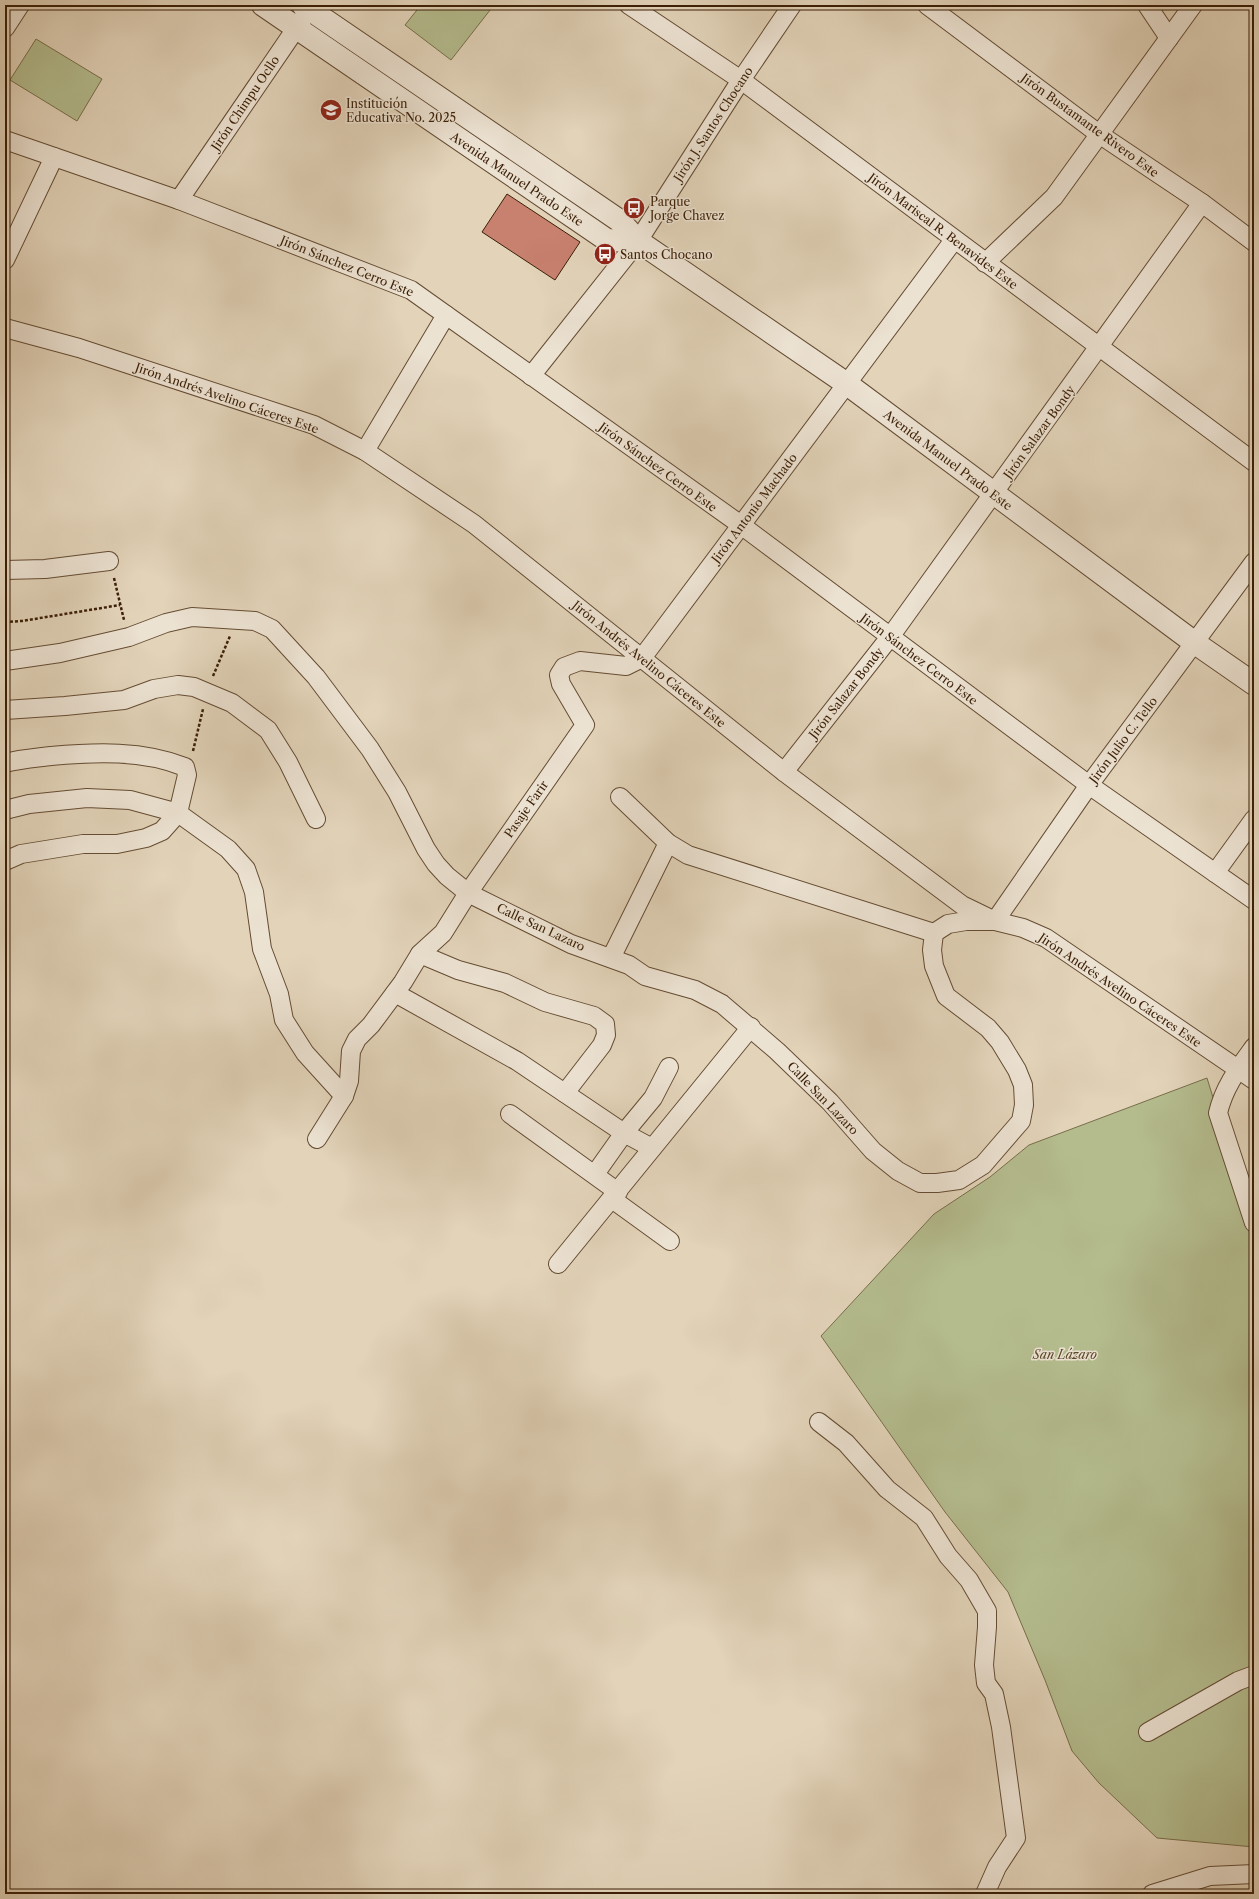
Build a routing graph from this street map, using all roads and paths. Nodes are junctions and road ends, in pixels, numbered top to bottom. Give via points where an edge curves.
1 (20, 5) edge
2 (263, 5) edge
3 (629, 5) edge
4 (792, 5) edge
5 (927, 5) edge
6 (1147, 5) edge
7 (1193, 5) edge
8 (308, 6) edge
9 (5, 28) edge
10 (296, 28) junction
11 (1169, 38) junction
12 (741, 80) junction
13 (1099, 134) junction
14 (5, 140) edge
15 (54, 157) junction
16 (179, 200) junction
17 (1202, 204) junction
18 (954, 240) junction
19 (638, 241) junction
20 (1254, 242) edge
21 (5, 260) edge
22 (985, 263) junction
23 (446, 315) junction
24 (5, 328) edge
25 (1099, 348) junction
26 (531, 376) junction
27 (847, 384) junction
28 (365, 450) junction
29 (1254, 462) edge
30 (995, 494) junction
31 (741, 526) junction
32 (109, 561) joint
33 (1254, 562) edge
34 (5, 570) edge
35 (120, 605) junction
36 (5, 622) edge
37 (129, 637) junction
38 (890, 637) junction
39 (1195, 643) junction
40 (642, 658) junction
41 (5, 661) edge
42 (1254, 684) edge
43 (5, 710) edge
44 (584, 725) joint
45 (5, 763) edge
46 (784, 772) junction
47 (1089, 785) junction
48 (620, 797) dead end
49 (5, 810) edge
50 (178, 813) junction
51 (316, 819) dead end
52 (1254, 819) edge
53 (668, 843) junction
54 (5, 861) edge
55 (1215, 873) junction
56 (468, 893) junction
57 (1254, 900) edge
58 (995, 921) junction
59 (934, 933) junction
60 (420, 954) junction
61 (611, 958) junction
62 (395, 993) junction
63 (751, 1027) junction
64 (1254, 1047) edge
65 (669, 1067) dead end
66 (1238, 1070) junction
67 (1254, 1080) edge
68 (565, 1093) junction
69 (344, 1096) junction
70 (510, 1114) dead end
71 (624, 1133) junction
72 (317, 1139) dead end
73 (652, 1148) junction
74 (595, 1174) junction
75 (615, 1196) junction
76 (1254, 1222) edge
77 (670, 1241) dead end
78 (558, 1264) dead end
79 (819, 1422) dead end
80 (1254, 1675) edge
81 (1148, 1732) dead end
82 (1254, 1874) edge
83 (985, 1894) edge
84 (1152, 1894) edge

1 - 9 street
2 - 10 street, Avenida Manuel Prado Este
3 - 12 street, Jirón Mariscal R. Benavides Este
4 - 12 street, Jirón J. Santos Chocano
5 - 13 street, Jirón Bustamante Rivero Este
6 - 11 street
7 - 11 street
8 - 10 street, Jirón Chimpu Ocllo
8 - 19 street, Avenida Manuel Prado Este via 620,221
10 - 16 street, Jirón Chimpu Ocllo
10 - 19 street, Avenida Manuel Prado Este via 607,240
11 - 13 street
12 - 18 street, Jirón Mariscal R. Benavides Este
12 - 19 street, Jirón J. Santos Chocano
13 - 17 street, Jirón Bustamante Rivero Este
13 - 22 street via 1054,197
14 - 15 street, Jirón Sánchez Cerro Este
15 - 16 street, Jirón Sánchez Cerro Este
15 - 21 street
16 - 23 street, Jirón Sánchez Cerro Este via 411,290
17 - 20 street, Jirón Bustamante Rivero Este
17 - 25 street, Jirón Salazar Bondy
18 - 22 street, Jirón Mariscal R. Benavides Este
18 - 27 street, Jirón Antonio Machado
19 - 26 street, Jirón J. Santos Chocano
19 - 27 street, Avenida Manuel Prado Este
22 - 25 street, Jirón Mariscal R. Benavides Este
23 - 26 street, Jirón Sánchez Cerro Este
23 - 28 street
24 - 28 street, Jirón Andrés Avelino Cáceres Este via 79,348 293,418
25 - 29 street, Jirón Mariscal R. Benavides Este
25 - 30 street, Jirón Salazar Bondy
26 - 31 street, Jirón Sánchez Cerro Este
27 - 30 street, Avenida Manuel Prado Este
27 - 31 street, Jirón Antonio Machado
28 - 40 street, Jirón Andrés Avelino Cáceres Este via 474,524
30 - 38 street, Jirón Salazar Bondy
30 - 39 street, Avenida Manuel Prado Este
31 - 38 street, Jirón Sánchez Cerro Este
31 - 40 street, Jirón Antonio Machado
32 - 34 street via 45,569
32 - 35 path
33 - 39 street, Jirón Julio C. Tello
35 - 36 path
35 - 37 path
37 - 41 street, Calle San Lazaro via 60,653
37 - 56 street, Calle San Lazaro via 166,623 192,617 255,621 272,629 316,677 370,749 436,864
38 - 46 street, Jirón Salazar Bondy
38 - 47 street, Jirón Sánchez Cerro Este
39 - 42 street, Avenida Manuel Prado Este
39 - 47 street, Jirón Julio C. Tello
40 - 44 street, Jirón Antonio Machado via 626,666 580,662 564,667 559,675 561,684
40 - 46 street, Jirón Andrés Avelino Cáceres Este
43 - 51 street via 124,700 154,689 178,685 194,687 232,703 268,730 288,762
44 - 56 street, Pasaje Farir
45 - 50 street via 92,752 155,758 185,767 186,775
46 - 58 street, Jirón Andrés Avelino Cáceres Este via 962,905
47 - 55 street, Jirón Sánchez Cerro Este
47 - 58 street, Jirón Julio C. Tello
48 - 53 street
49 - 50 street via 29,804 87,798 130,800
50 - 54 street via 162,831 146,838 117,844 75,845 21,854
50 - 69 street via 228,849 246,869 254,892 262,949 279,994 284,1020 305,1053
52 - 55 street
53 - 59 street via 688,855
53 - 61 street
55 - 57 street, Jirón Sánchez Cerro Este
56 - 60 street, Pasaje Farir via 443,933
56 - 61 street, Calle San Lazaro via 571,944
58 - 59 street via 948,924
58 - 66 street, Jirón Andrés Avelino Cáceres Este via 1046,938
59 - 63 street, Calle San Lazaro via 934,966 946,996 988,1028 1010,1058 1023,1085 1024,1105 1021,1121 983,1165 959,1180 920,1183 898,1171 873,1151 830,1102
60 - 62 street, Pasaje Farir
60 - 68 street via 458,970 505,983 545,1002 594,1016 605,1024 606,1035 602,1044
61 - 63 street, Calle San Lazaro via 645,976 708,996
62 - 68 street via 518,1061
62 - 69 street, Pasaje Farir via 357,1039 351,1051 349,1081
63 - 73 street
64 - 66 street
65 - 71 street via 653,1098
66 - 67 street, Jirón Andrés Avelino Cáceres Este
66 - 76 street via 1222,1096 1218,1113
68 - 71 street
69 - 72 street, Pasaje Farir
70 - 74 street
71 - 73 street
71 - 74 street
73 - 75 street
74 - 75 street
75 - 77 street
75 - 78 street
79 - 83 street via 846,1443 887,1489 924,1518 948,1556 969,1580 987,1612 984,1665 986,1683 994,1694 1001,1727 1016,1838 997,1867
80 - 81 street via 1238,1681
82 - 84 street via 1210,1876

